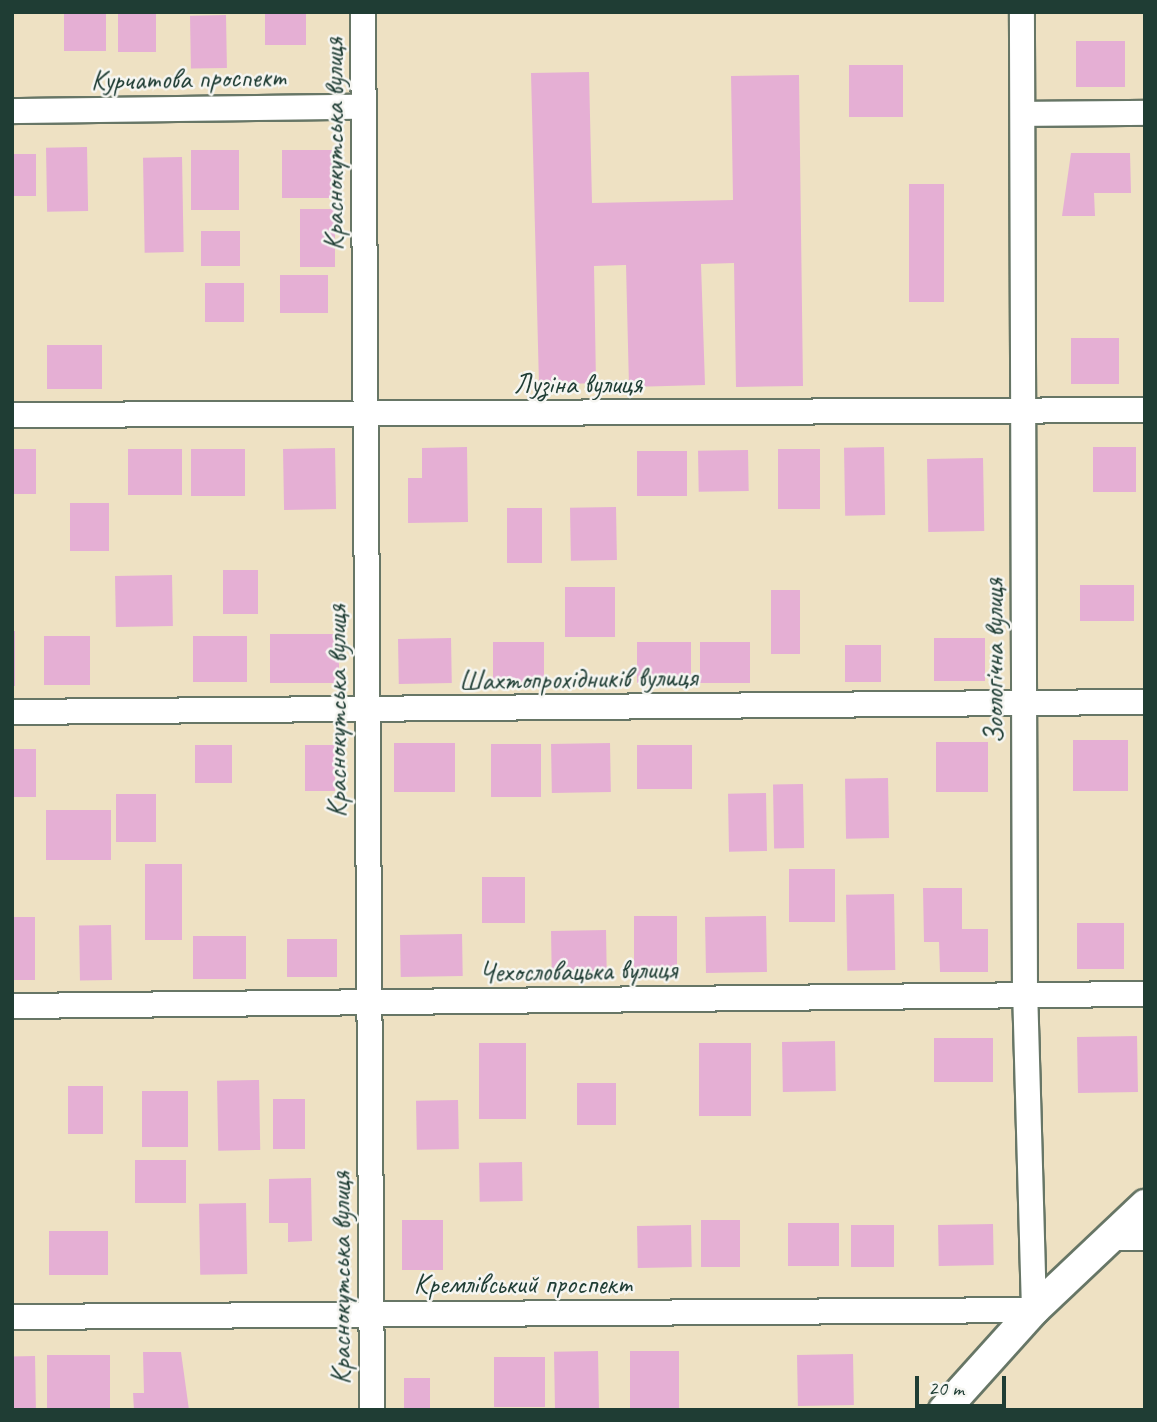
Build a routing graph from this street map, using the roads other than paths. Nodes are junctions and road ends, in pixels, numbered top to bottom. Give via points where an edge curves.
1 (363, 12) edge
2 (1022, 12) edge
3 (363, 107) junction
4 (12, 111) edge
5 (1145, 113) edge
6 (1023, 114) junction
7 (1145, 410) edge
8 (1023, 411) junction
9 (12, 415) edge
10 (365, 415) junction
11 (1024, 702) junction
12 (1145, 702) edge
13 (12, 712) edge
14 (367, 712) junction
15 (1025, 994) junction
16 (1145, 994) edge
17 (369, 1003) junction
18 (12, 1006) edge
19 (1145, 1205) edge
20 (1114, 1238) junction
21 (1145, 1238) edge
22 (1034, 1310) junction
23 (371, 1315) junction
24 (12, 1317) edge
25 (372, 1410) edge
26 (944, 1410) edge

1 - 3 street, Краснокутська вулиця
2 - 6 street, Зоологічна вулиця
3 - 4 street, Курчатова проспект
3 - 10 street, Краснокутська вулиця
5 - 6 street
6 - 8 street, Зоологічна вулиця
7 - 8 street, Лузіна вулиця
8 - 10 street, Лузіна вулиця
8 - 11 street, Зоологічна вулиця
9 - 10 street, Лузіна вулиця
10 - 14 street, Краснокутська вулиця
11 - 12 street, Шахтопрохідників вулиця
11 - 14 street, Шахтопрохідників вулиця
11 - 15 street, Зоологічна вулиця
13 - 14 street, Шахтопрохідників вулиця
14 - 17 street, Краснокутська вулиця
15 - 16 street, Чехословацька вулиця
15 - 17 street, Чехословацька вулиця
15 - 22 street, Зоологічна вулиця
17 - 18 street, Чехословацька вулиця
17 - 23 street, Краснокутська вулиця
19 - 20 street
20 - 21 street
20 - 22 street
22 - 23 street, Кремлівський проспект
22 - 26 street
23 - 24 street, Кремлівський проспект
23 - 25 street, Краснокутська вулиця

